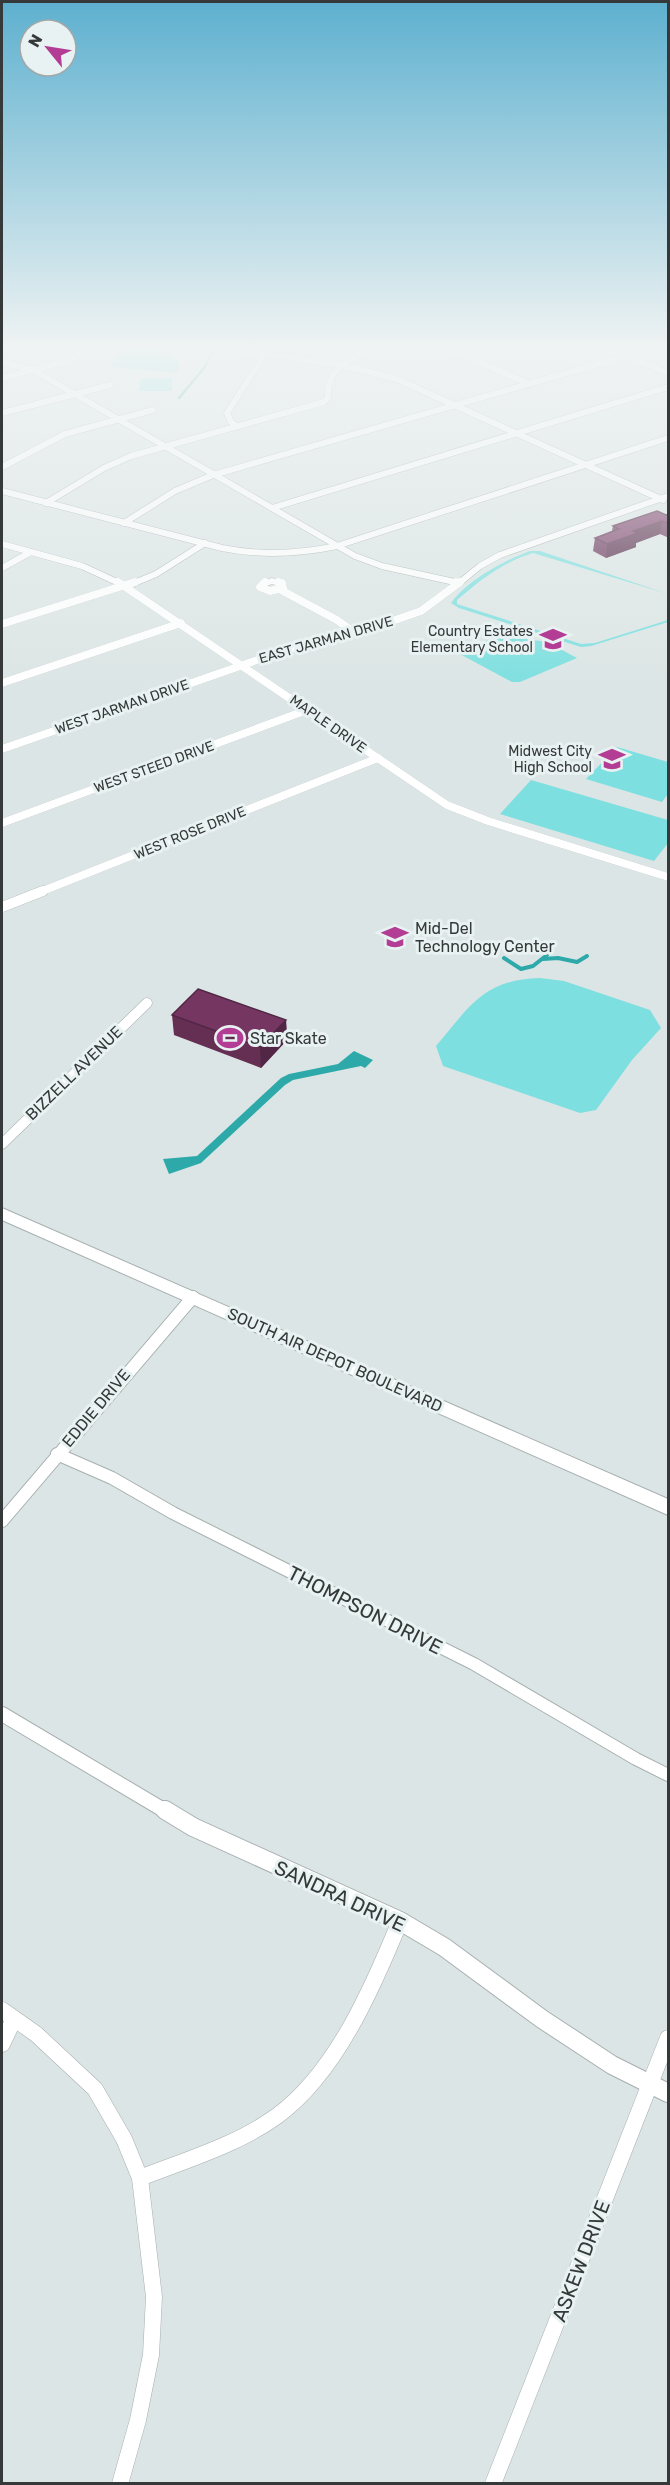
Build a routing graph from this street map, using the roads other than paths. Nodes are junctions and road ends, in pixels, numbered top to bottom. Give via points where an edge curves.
1 (120, 461) edge
2 (190, 461) edge
3 (262, 461) edge
4 (427, 461) edge
5 (582, 461) edge
6 (598, 461) edge
7 (589, 464) junction
8 (213, 475) junction
9 (2, 491) edge
10 (669, 496) edge
11 (661, 499) junction
12 (46, 502) junction
13 (669, 502) edge
14 (272, 508) junction
15 (124, 523) junction
16 (205, 543) junction
17 (2, 544) edge
18 (337, 546) junction
19 (31, 552) junction
20 (2, 568) edge
21 (459, 583) junction
22 (126, 586) junction
23 (280, 590) dead end
24 (181, 623) junction
25 (2, 624) edge
26 (352, 631) junction
27 (243, 665) junction
28 (2, 683) edge
29 (308, 710) junction
30 (2, 750) edge
31 (378, 758) junction
32 (2, 824) edge
33 (669, 877) edge
34 (2, 907) edge
35 (147, 1003) dead end
36 (2, 1144) edge
37 (2, 1214) edge
38 (193, 1297) junction
39 (57, 1454) junction
40 (669, 1507) edge
41 (2, 1521) edge
42 (2, 1714) edge
43 (669, 1775) edge
44 (400, 1921) junction
45 (8, 2015) edge
46 (669, 2038) edge
47 (2, 2044) edge
48 (658, 2076) edge
49 (669, 2093) edge
50 (140, 2178) junction
51 (120, 2484) edge
52 (493, 2484) edge

1 - 12 street
2 - 8 street
3 - 8 street
4 - 14 street
5 - 7 street
6 - 7 street
7 - 11 street
7 - 18 street
8 - 14 street
8 - 15 street via 174,491
9 - 12 street
10 - 11 street, EAST JARMAN DRIVE
11 - 13 street
11 - 21 street, EAST JARMAN DRIVE via 500,555
12 - 15 street
14 - 18 street
15 - 16 street
16 - 18 street via 244,553 282,556
16 - 22 street via 169,567
17 - 19 street, MAPLE DRIVE
18 - 21 street via 382,566
19 - 20 street
19 - 22 street, MAPLE DRIVE via 96,571
21 - 26 street, EAST JARMAN DRIVE via 422,611
22 - 24 street, MAPLE DRIVE
22 - 25 street
23 - 26 street
24 - 27 street, MAPLE DRIVE
24 - 28 street
26 - 27 street, EAST JARMAN DRIVE
27 - 29 street, MAPLE DRIVE
27 - 30 street, WEST JARMAN DRIVE
29 - 31 street, MAPLE DRIVE
29 - 32 street, WEST STEED DRIVE
31 - 33 street, MAPLE DRIVE via 447,805 472,816
31 - 34 street, WEST ROSE DRIVE
35 - 36 street, BIZZELL AVENUE
37 - 38 main road, SOUTH AIR DEPOT BOULEVARD
38 - 39 street, EDDIE DRIVE
38 - 40 main road, SOUTH AIR DEPOT BOULEVARD
39 - 41 street, EDDIE DRIVE
39 - 43 street, THOMPSON DRIVE via 112,1478 173,1513 474,1664
42 - 44 street, SANDRA DRIVE via 193,1827
44 - 48 street, SANDRA DRIVE via 444,1947 612,2066
44 - 50 street via 341,2040 321,2074 295,2103 258,2128
45 - 47 street
45 - 50 street via 36,2034 95,2089 124,2139
46 - 48 street, ASKEW DRIVE
48 - 49 street, SANDRA DRIVE
48 - 52 street, ASKEW DRIVE
50 - 51 street via 154,2297 151,2355

